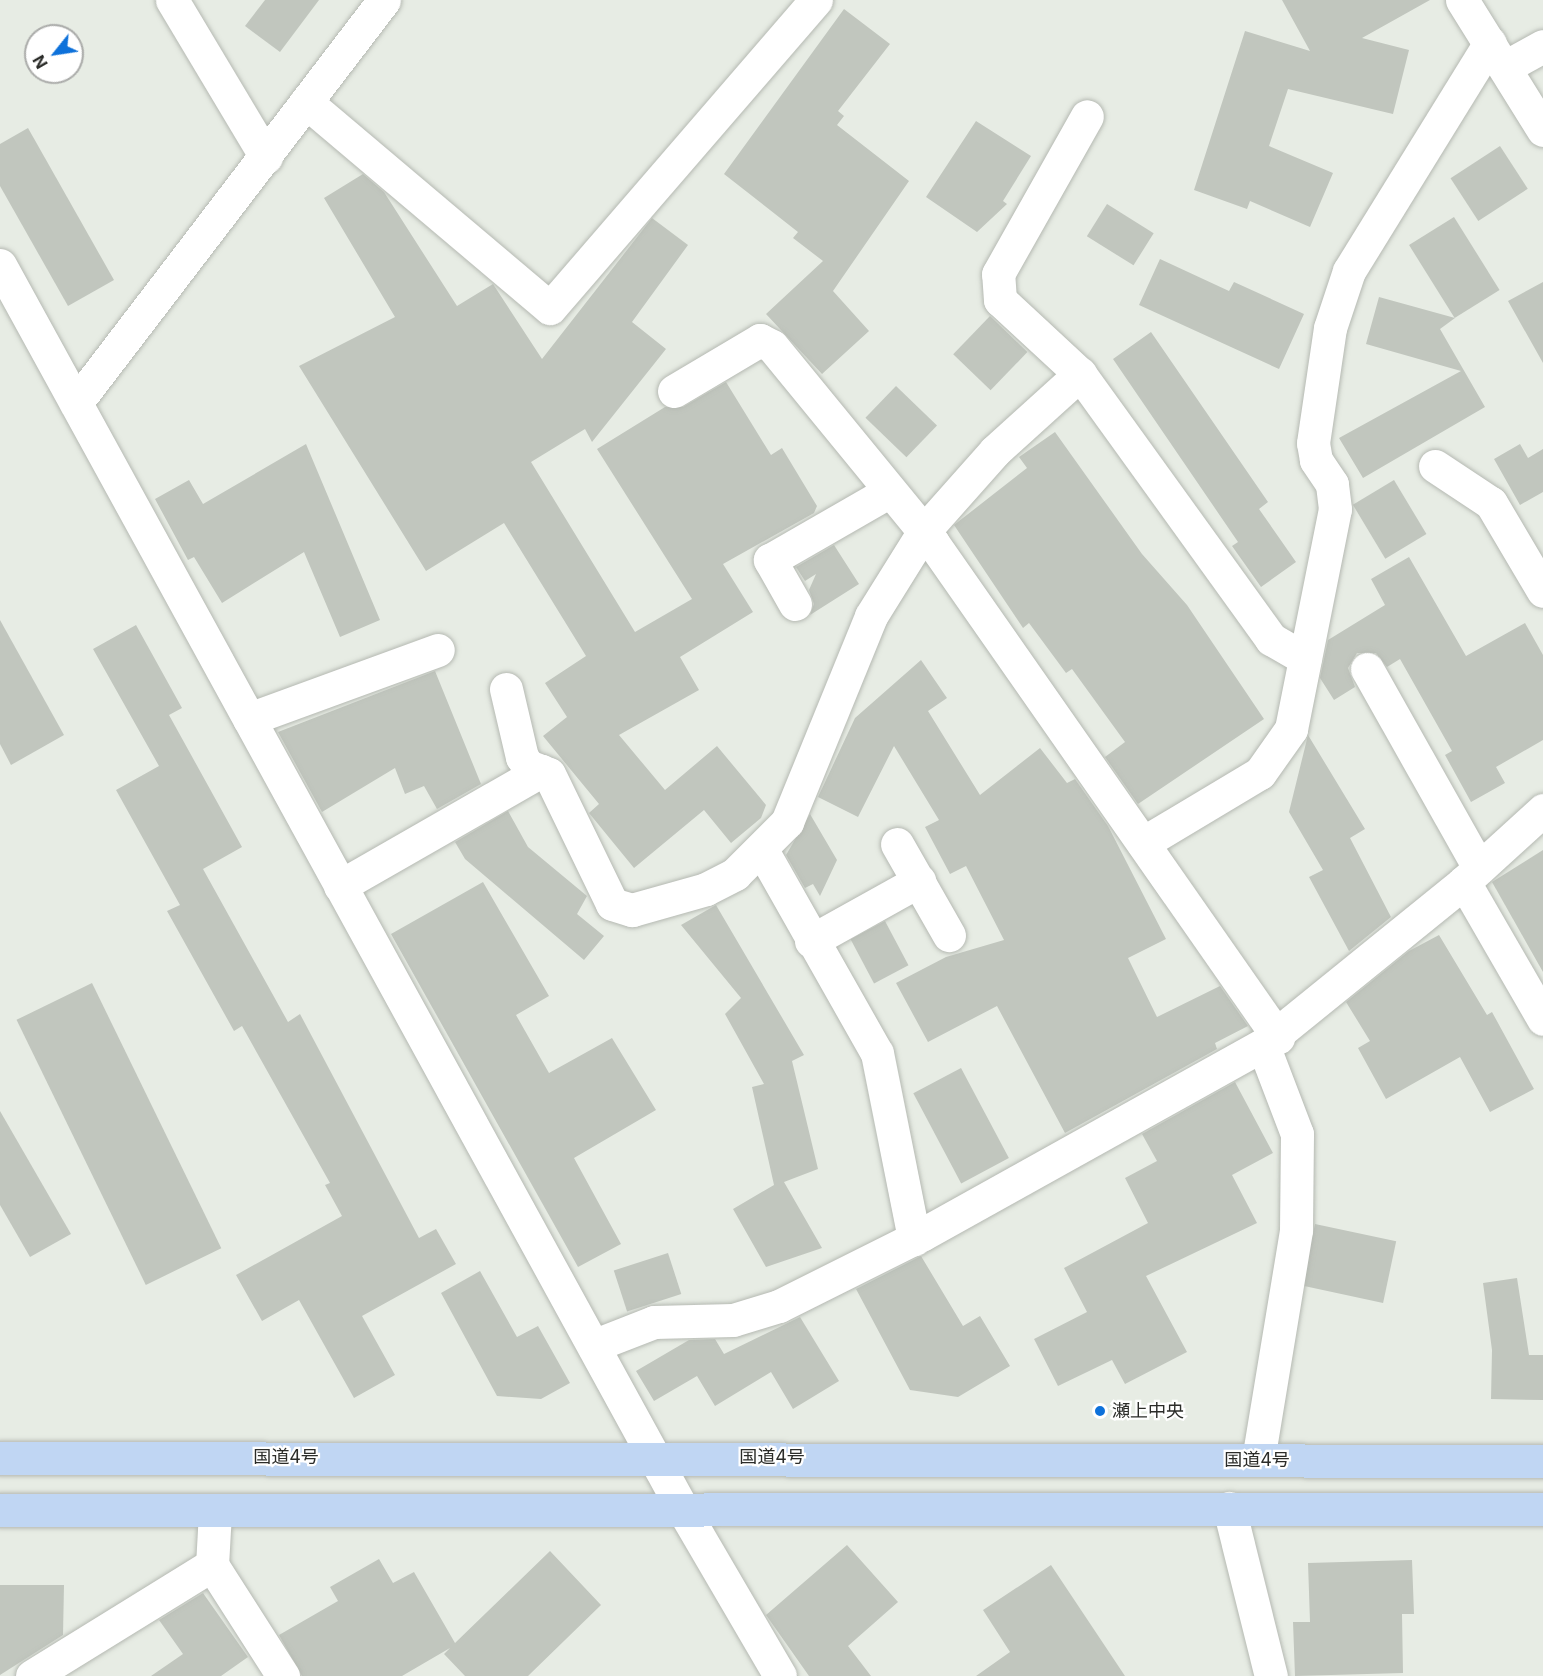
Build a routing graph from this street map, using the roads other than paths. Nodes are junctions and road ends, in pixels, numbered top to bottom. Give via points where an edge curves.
1 (172, 0) edge
2 (384, 0) edge
3 (816, 0) edge
4 (1462, 0) edge
5 (1543, 46) edge
6 (1498, 55) junction
7 (306, 102) junction
8 (1087, 116) dead end
9 (1543, 130) edge
10 (266, 157) junction
11 (0, 265) edge
12 (1080, 374) junction
13 (674, 391) dead end
14 (76, 402) junction
15 (1435, 466) dead end
16 (890, 491) junction
17 (924, 531) junction
18 (1543, 591) edge
19 (795, 604) dead end
20 (438, 650) dead end
21 (1305, 658) junction
22 (1367, 669) dead end
23 (506, 689) dead end
24 (249, 719) junction
25 (541, 771) junction
26 (1543, 810) edge
27 (1143, 843) junction
28 (897, 844) dead end
29 (762, 850) junction
30 (1472, 875) junction
31 (919, 881) junction
32 (340, 886) junction
33 (949, 935) dead end
34 (811, 941) junction
35 (1543, 1019) edge
36 (1270, 1041) junction
37 (914, 1239) junction
38 (596, 1345) junction
39 (655, 1456) junction
40 (0, 1458) edge
41 (1258, 1460) junction
42 (1543, 1461) edge
43 (682, 1508) junction
44 (1229, 1508) junction
45 (1543, 1509) edge
46 (0, 1510) edge
47 (215, 1512) junction
48 (212, 1564) junction
49 (35, 1675) edge
50 (283, 1676) edge
51 (780, 1676) edge
52 (1271, 1676) edge

1 - 10 street
2 - 7 street
3 - 7 street via 550,308
4 - 6 street
5 - 6 street
6 - 9 street
6 - 21 street via 1349,271 1330,328 1313,443 1316,460 1332,484 1335,509
7 - 10 street
8 - 12 street via 998,274 1000,300
10 - 14 street
11 - 14 street
12 - 17 street via 995,451
12 - 21 street via 1271,639
13 - 16 street via 760,340 772,346
14 - 24 street
15 - 18 street via 1491,503
16 - 17 street
16 - 19 street via 770,560
17 - 27 street
17 - 29 street via 872,616 787,822
20 - 24 street
21 - 27 street via 1291,729 1260,773
22 - 30 street
23 - 25 street via 522,757
24 - 32 street
25 - 29 street via 560,794 612,904 632,910 706,889
25 - 32 street
26 - 30 street
27 - 36 street
28 - 31 street
29 - 34 street
30 - 35 street
30 - 36 street
31 - 33 street
31 - 34 street
32 - 38 street
34 - 37 street via 877,1053
36 - 37 street
36 - 41 street via 1297,1134 1296,1230
37 - 38 street via 779,1306 733,1320 654,1322
38 - 39 street
39 - 40 highway, 国道4号
39 - 41 highway, 国道4号
39 - 43 street
41 - 42 highway, 国道4号
43 - 44 highway
43 - 47 highway
43 - 51 street
44 - 45 highway
44 - 52 street
46 - 47 highway
47 - 48 street
48 - 49 street
48 - 50 street

